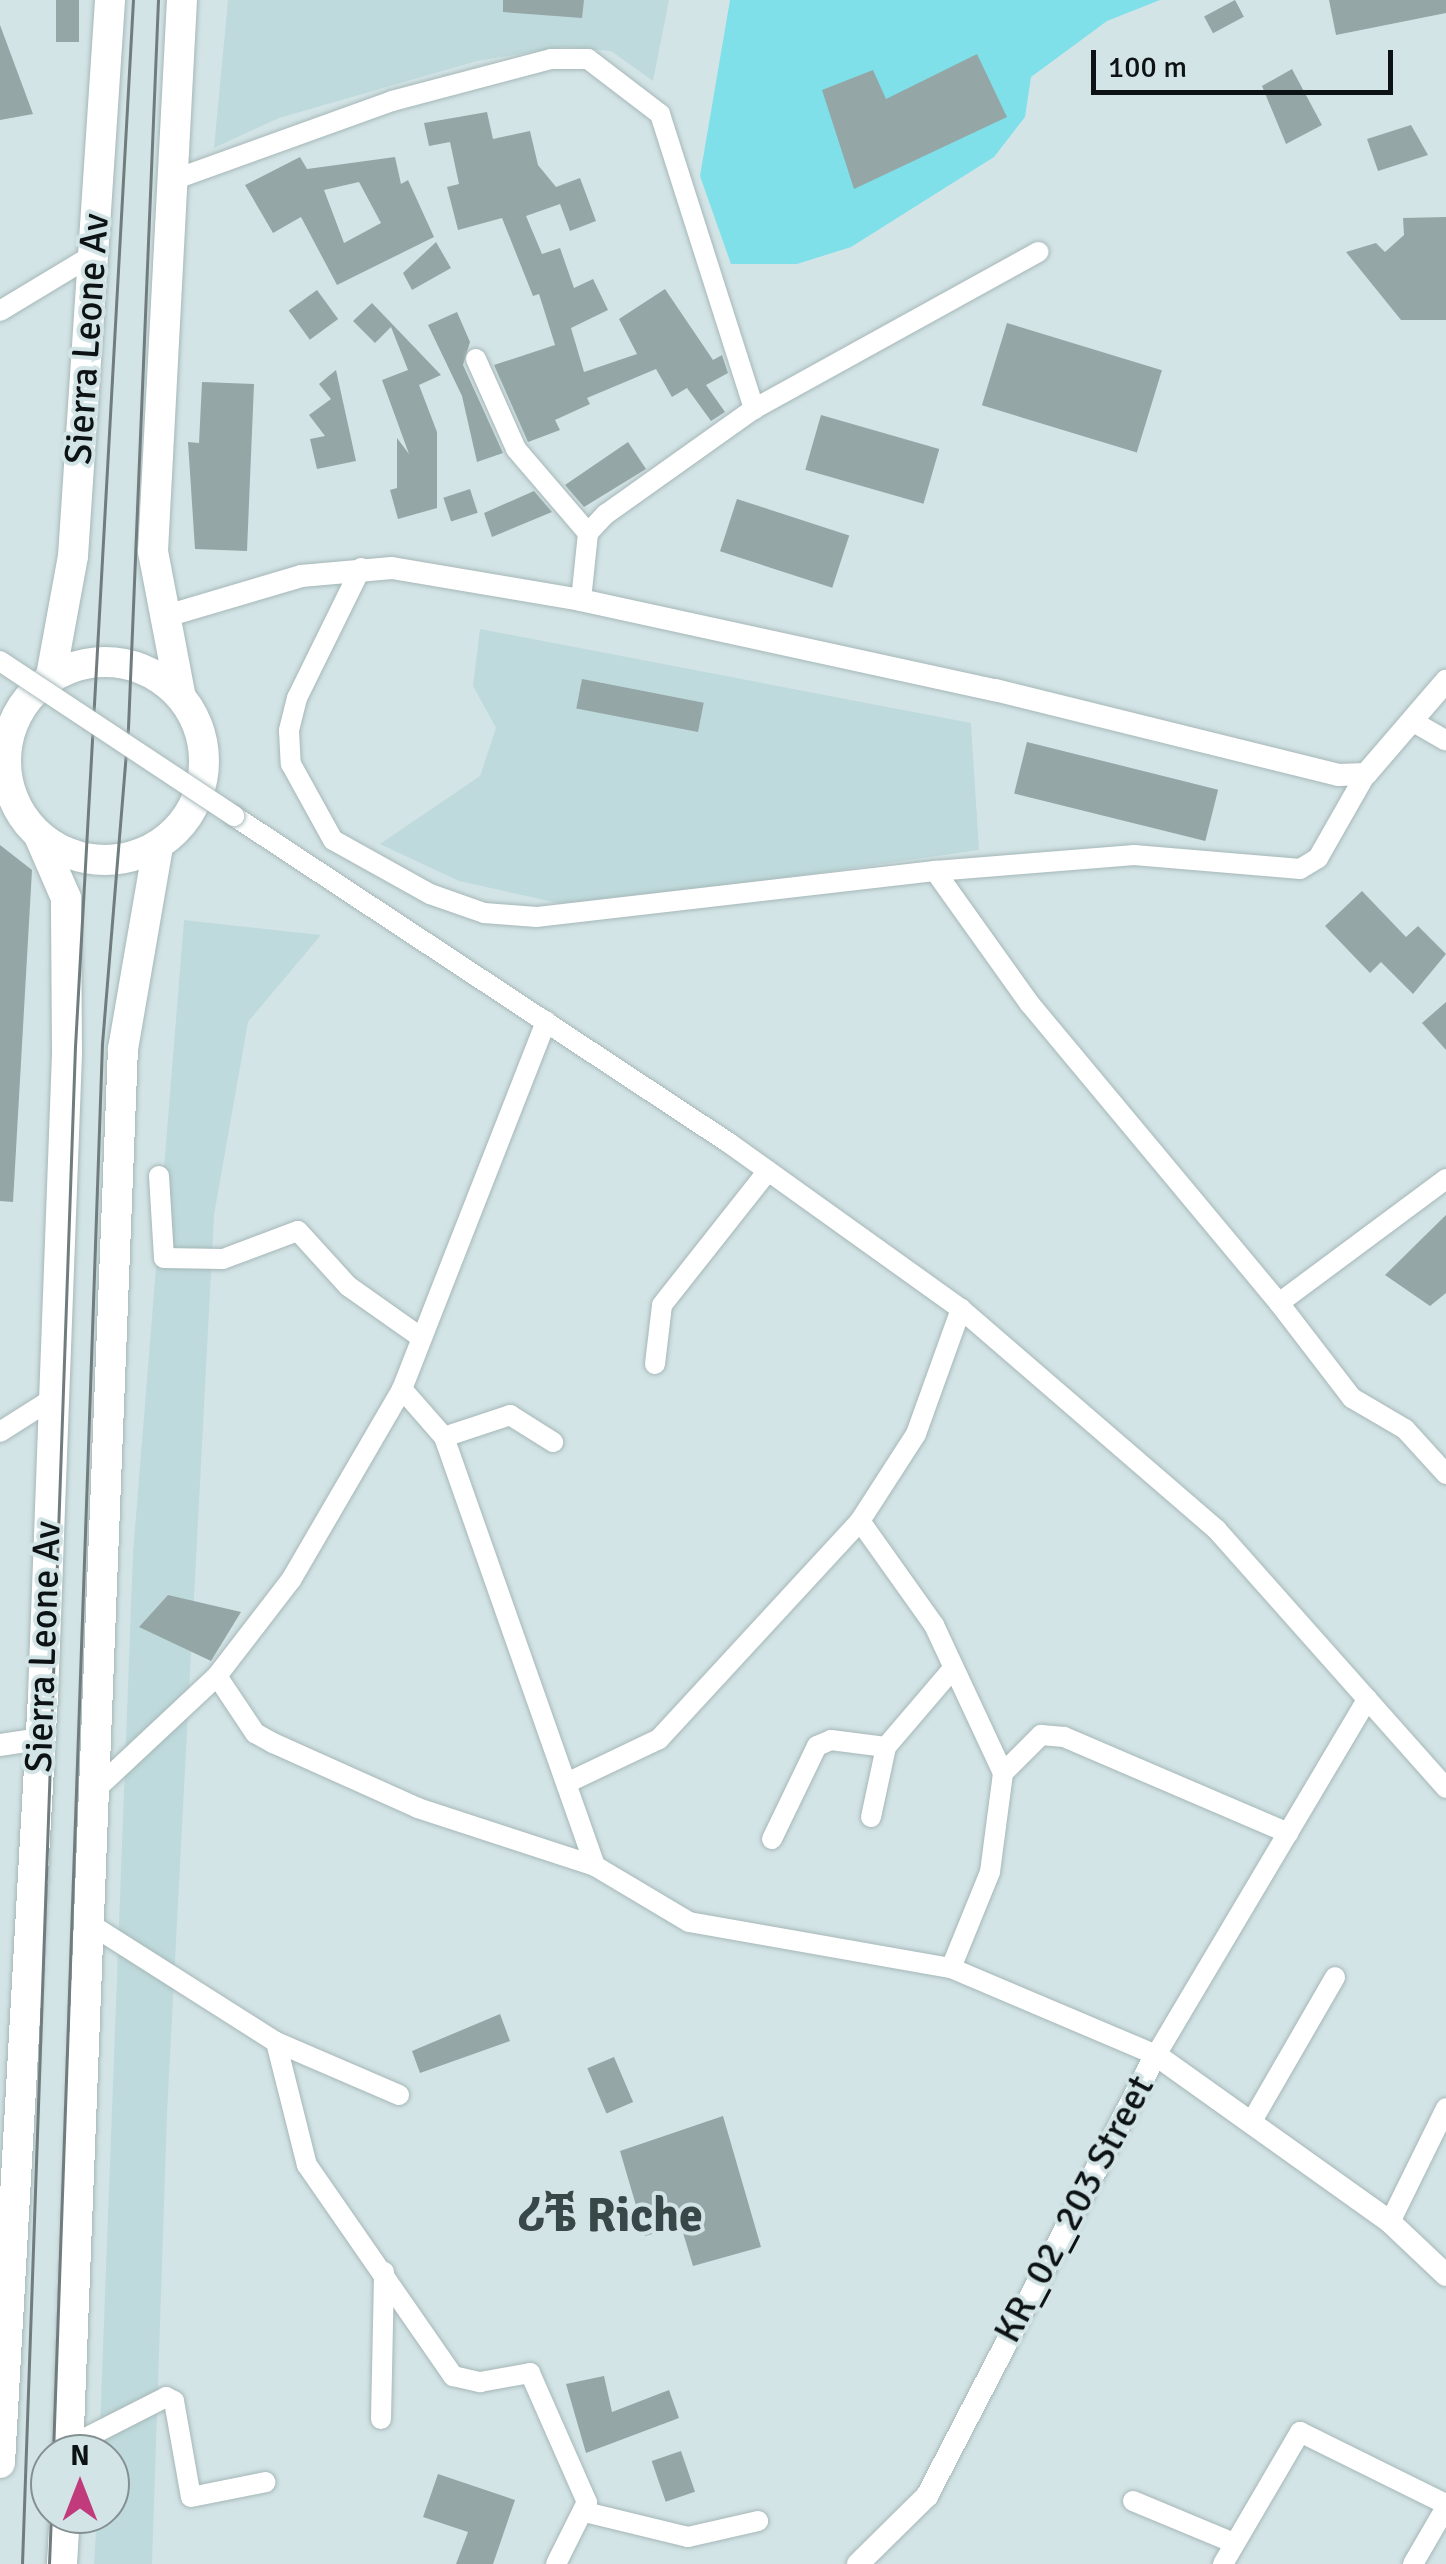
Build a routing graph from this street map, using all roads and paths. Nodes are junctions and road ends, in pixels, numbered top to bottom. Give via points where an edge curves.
1 (110, 0) edge
2 (182, 0) edge
3 (174, 180) junction
4 (1038, 252) dead end
5 (93, 255) junction
6 (0, 310) edge
7 (476, 359) dead end
8 (754, 409) junction
9 (588, 533) junction
10 (361, 568) junction
11 (581, 600) junction
12 (162, 617) junction
13 (0, 661) edge
14 (51, 676) junction
15 (1446, 681) edge
16 (180, 694) junction
17 (1412, 721) junction
18 (1446, 741) edge
19 (1366, 774) junction
20 (39, 836) junction
21 (158, 846) junction
22 (934, 871) junction
23 (546, 1021) junction
24 (768, 1171) junction
25 (158, 1176) dead end
26 (1446, 1180) edge
27 (1279, 1304) junction
28 (961, 1309) junction
29 (419, 1336) junction
30 (655, 1364) dead end
31 (402, 1388) junction
32 (52, 1399) junction
33 (0, 1432) edge
34 (444, 1437) junction
35 (553, 1442) dead end
36 (1446, 1474) edge
37 (860, 1522) junction
38 (952, 1671) junction
39 (217, 1676) junction
40 (1368, 1699) junction
41 (40, 1739) junction
42 (0, 1745) edge
43 (886, 1747) junction
44 (1003, 1773) junction
45 (569, 1782) junction
46 (1446, 1788) edge
47 (94, 1792) junction
48 (872, 1817) dead end
49 (1288, 1833) junction
50 (772, 1839) dead end
51 (595, 1866) junction
52 (90, 1924) junction
53 (952, 1968) junction
54 (1334, 1977) dead end
55 (276, 2042) junction
56 (1156, 2055) junction
57 (10, 2088) edge
58 (399, 2095) dead end
59 (1446, 2108) edge
60 (1252, 2122) junction
61 (1390, 2222) junction
62 (384, 2272) junction
63 (1446, 2275) edge
64 (380, 2418) dead end
65 (69, 2434) edge
66 (97, 2434) edge
67 (0, 2463) edge
68 (266, 2482) dead end
69 (1134, 2501) dead end
70 (1446, 2506) edge
71 (586, 2512) junction
72 (758, 2522) dead end
73 (63, 2534) edge
74 (1234, 2544) junction
75 (62, 2564) edge
76 (556, 2564) edge
77 (858, 2564) edge
78 (1223, 2564) edge
79 (1413, 2564) edge

1 - 5 main road, Sierra Leone Av
2 - 3 main road
3 - 8 street via 392,101 551,59 588,59 660,114
3 - 12 main road via 153,551
4 - 8 street
5 - 6 street
5 - 14 main road, Sierra Leone Av via 72,556
7 - 9 street via 516,449
8 - 9 street
9 - 11 street
10 - 11 street
10 - 12 street via 301,576
10 - 22 street via 296,698 291,764 333,840 430,894 484,913 536,917
11 - 19 street via 995,690 1306,772
12 - 16 main road
13 - 23 street, bridge
14 - 16 main road via 83,663 119,662 152,672
14 - 20 main road via 24,702 8,735 5,772 16,807
15 - 17 street
16 - 21 main road via 202,732 205,775 190,816
17 - 18 street
17 - 19 street
19 - 22 street via 1318,858 1300,869 1134,856
20 - 21 main road via 97,860
20 - 32 main road, Sierra Leone Av via 66,898
21 - 47 main road, Sierra Leone Av via 123,1049
22 - 27 street via 1030,1004
23 - 24 street
23 - 29 street
24 - 28 street
24 - 30 street via 662,1305
25 - 29 street via 164,1258 223,1260 298,1231 348,1286
26 - 27 street
27 - 36 street via 1352,1398 1404,1429
28 - 37 street via 916,1434
28 - 40 street via 1217,1530
29 - 31 street
31 - 34 street
31 - 39 street via 291,1580
32 - 33 street
32 - 41 main road, Sierra Leone Av
34 - 35 street via 510,1415
34 - 45 street
37 - 38 street via 909,1582
37 - 45 street via 659,1740
38 - 43 street
38 - 44 street
39 - 47 street
39 - 51 street via 256,1733 274,1744 418,1808
40 - 46 street
40 - 49 street
41 - 42 street
41 - 57 main road, Sierra Leone Av
43 - 48 street
43 - 50 street via 822,1742
44 - 49 street via 1031,1740 1051,1734
44 - 53 street via 990,1872
45 - 51 street
47 - 52 main road, Sierra Leone Av
49 - 56 street
51 - 53 street via 688,1922
52 - 55 street
52 - 65 main road, Sierra Leone Av
53 - 56 street
54 - 60 street
55 - 58 street
55 - 62 street via 307,2166
56 - 60 street, KR_02_203 Street
56 - 77 street, KR_02_203 Street via 927,2496
57 - 67 main road, Sierra Leone Av
59 - 61 street
60 - 61 street, KR_02_203 Street
61 - 63 street, KR_02_203 Street
62 - 64 street
62 - 71 street via 452,2376 480,2382 530,2373
66 - 68 street via 166,2396 174,2401 192,2497
69 - 74 street
70 - 74 street via 1300,2432
70 - 79 street
71 - 72 street via 688,2537
71 - 76 street
73 - 75 main road
74 - 78 street

